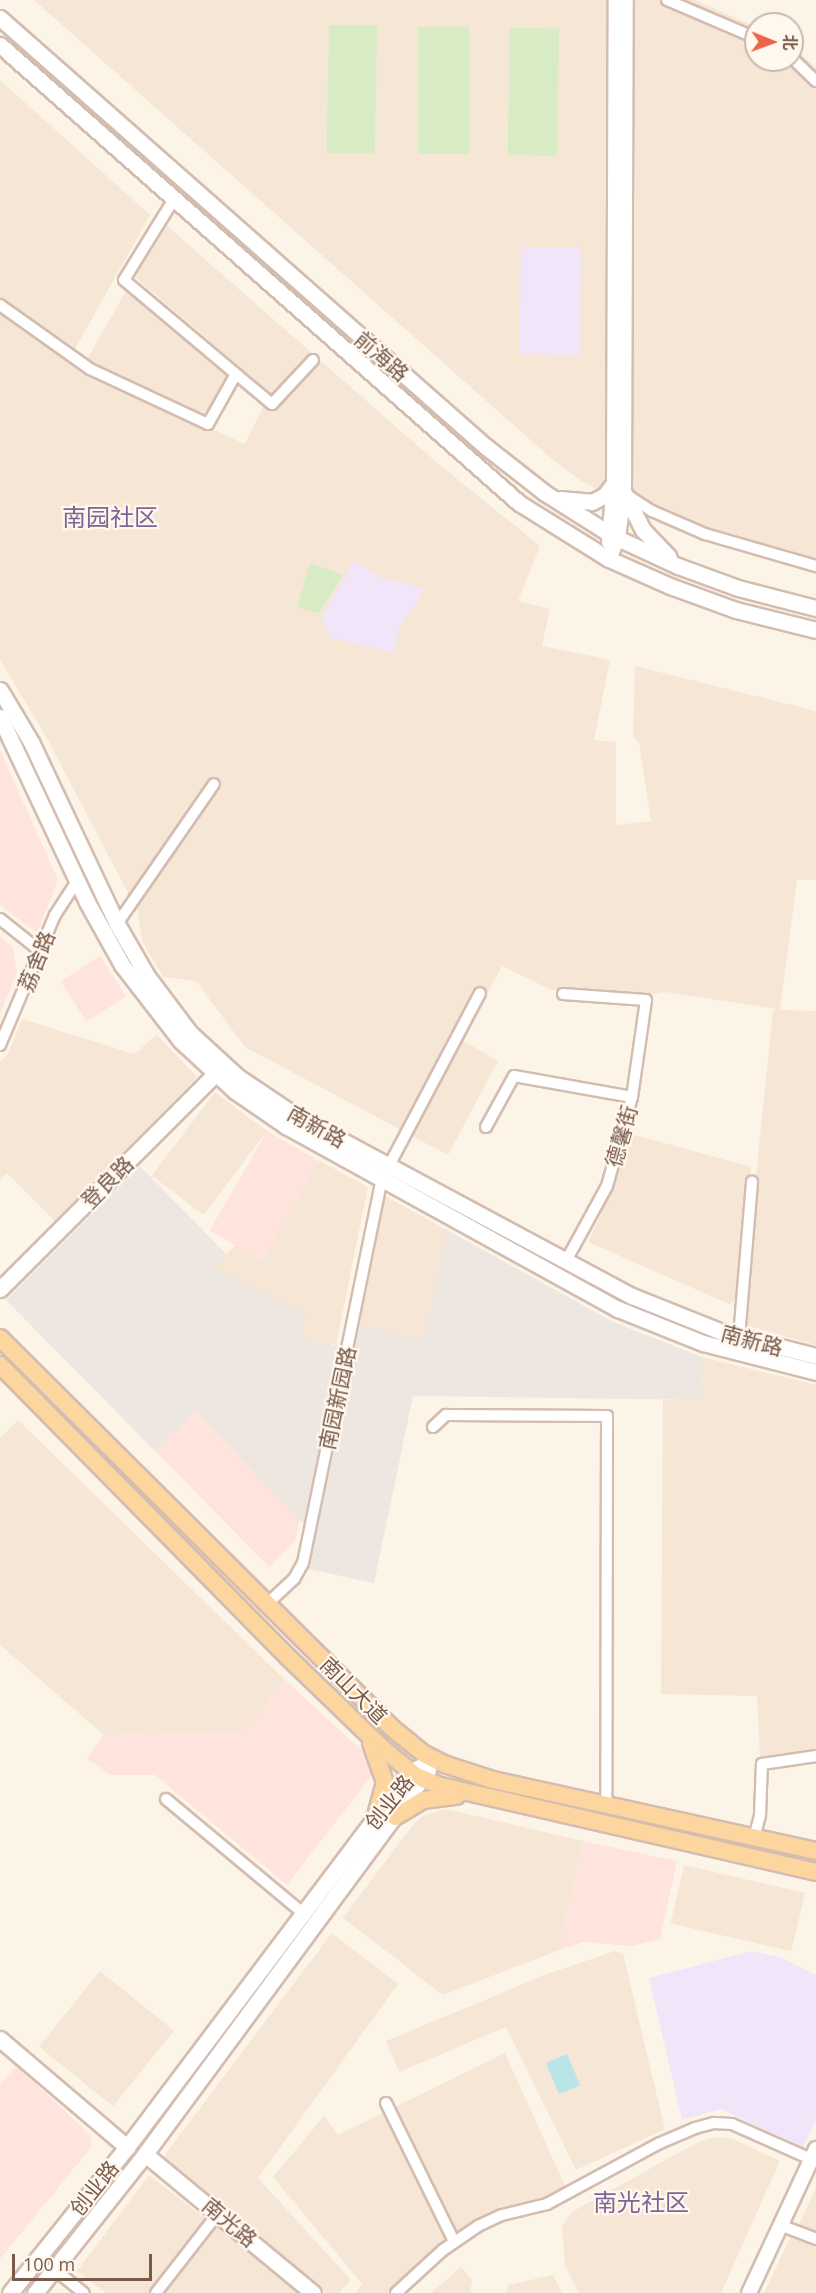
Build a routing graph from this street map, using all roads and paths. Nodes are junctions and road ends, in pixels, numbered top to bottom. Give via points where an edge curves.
1 (616, 0) edge
2 (626, 0) edge
3 (667, 0) edge
4 (0, 18) edge
5 (744, 33) edge
6 (0, 45) edge
7 (804, 70) edge
8 (816, 81) edge
9 (174, 199) junction
10 (0, 305) edge
11 (313, 360) dead end
12 (236, 374) junction
13 (619, 488) junction
14 (545, 494) junction
15 (614, 536) junction
16 (609, 559) junction
17 (678, 566) junction
18 (816, 566) edge
19 (816, 608) edge
20 (816, 630) edge
21 (0, 690) edge
22 (0, 717) edge
23 (24, 745) junction
24 (214, 784) dead end
25 (77, 880) junction
26 (0, 918) edge
27 (117, 924) junction
28 (39, 950) junction
29 (480, 993) dead end
30 (563, 994) dead end
31 (0, 1045) edge
32 (215, 1074) junction
33 (632, 1097) junction
34 (486, 1127) dead end
35 (389, 1164) junction
36 (382, 1179) junction
37 (752, 1182) dead end
38 (566, 1261) junction
39 (0, 1289) edge
40 (739, 1337) junction
41 (0, 1338) edge
42 (816, 1356) edge
43 (0, 1365) edge
44 (816, 1372) edge
45 (433, 1427) dead end
46 (267, 1604) junction
47 (365, 1732) junction
48 (816, 1756) edge
49 (434, 1759) junction
50 (416, 1775) junction
51 (491, 1798) junction
52 (166, 1799) dead end
53 (606, 1806) junction
54 (376, 1816) junction
55 (395, 1817) junction
56 (754, 1838) junction
57 (816, 1851) edge
58 (816, 1872) edge
59 (304, 1914) junction
60 (0, 2038) edge
61 (386, 2103) dead end
62 (127, 2147) junction
63 (145, 2154) junction
64 (813, 2154) edge
65 (219, 2212) junction
66 (780, 2225) junction
67 (816, 2239) edge
68 (454, 2241) junction
69 (54, 2269) junction
70 (10, 2293) edge
71 (35, 2293) edge
72 (84, 2293) edge
73 (156, 2293) edge
74 (313, 2293) edge
75 (396, 2293) edge
76 (749, 2293) edge

1 - 13 street
2 - 13 street
3 - 5 street
4 - 14 main road, 前海路 via 485,446
6 - 9 main road, 前海路
7 - 8 street
9 - 12 street via 124,280
9 - 16 main road, 前海路 via 494,484
10 - 12 street via 90,369 208,424
11 - 12 street via 273,404
13 - 14 main road via 586,503
13 - 15 street
13 - 17 main road via 642,530
13 - 18 street via 652,511 705,534
14 - 15 main road, 前海路
15 - 16 street
15 - 17 main road, 前海路
16 - 20 main road, 前海路 via 736,610
17 - 19 main road, 前海路 via 738,588
21 - 23 main road, 南新路
22 - 23 main road, 南新路
23 - 25 main road, 南新路
23 - 27 main road, 南新路
24 - 27 street
25 - 28 street, 荔舍路
25 - 32 main road, 南新路 via 109,945 135,985 173,1032
26 - 28 street
27 - 35 main road, 南新路 via 171,1010 212,1055 296,1116
28 - 31 street, 荔舍路
29 - 35 street, 南园新园路
30 - 33 street, 德馨街 via 646,1000
32 - 36 main road, 南新路 via 286,1126
32 - 39 main road, 登良路
33 - 34 street via 514,1076
33 - 38 street, 德馨街 via 607,1186
35 - 36 street, 南园新园路
35 - 38 main road, 南新路
36 - 44 main road, 南新路 via 637,1318 728,1351
36 - 46 street, 南园新园路 via 303,1563 294,1579
37 - 40 street
38 - 40 main road, 南新路 via 649,1304
40 - 42 main road, 南新路
41 - 46 main road, 南山大道
43 - 47 main road, 南山大道
45 - 53 street via 446,1415 608,1416
46 - 49 main road, 南山大道 via 392,1728
47 - 50 main road, 南山大道
47 - 54 main road via 384,1774 384,1792
48 - 56 street via 762,1764 760,1815
49 - 50 main road, 创业路
49 - 53 main road, 南山大道 via 468,1773
50 - 51 main road, 南山大道
50 - 54 main road, 创业路
50 - 55 main road, 创业路
51 - 55 main road via 432,1797
51 - 58 main road, 南山大道
52 - 59 street
53 - 56 main road, 南山大道
54 - 59 main road, 创业路
55 - 63 main road, 创业路
56 - 57 main road, 南山大道
59 - 62 main road, 创业路
60 - 62 main road
61 - 68 street
62 - 70 main road, 创业路
63 - 65 main road, 南光路
63 - 69 main road, 创业路
64 - 66 street
64 - 68 street via 738,2126 714,2123 660,2143 547,2204 496,2217
65 - 73 street
65 - 74 main road, 南光路
66 - 67 street
66 - 76 street
68 - 75 street
69 - 71 main road, 创业路
69 - 72 street

